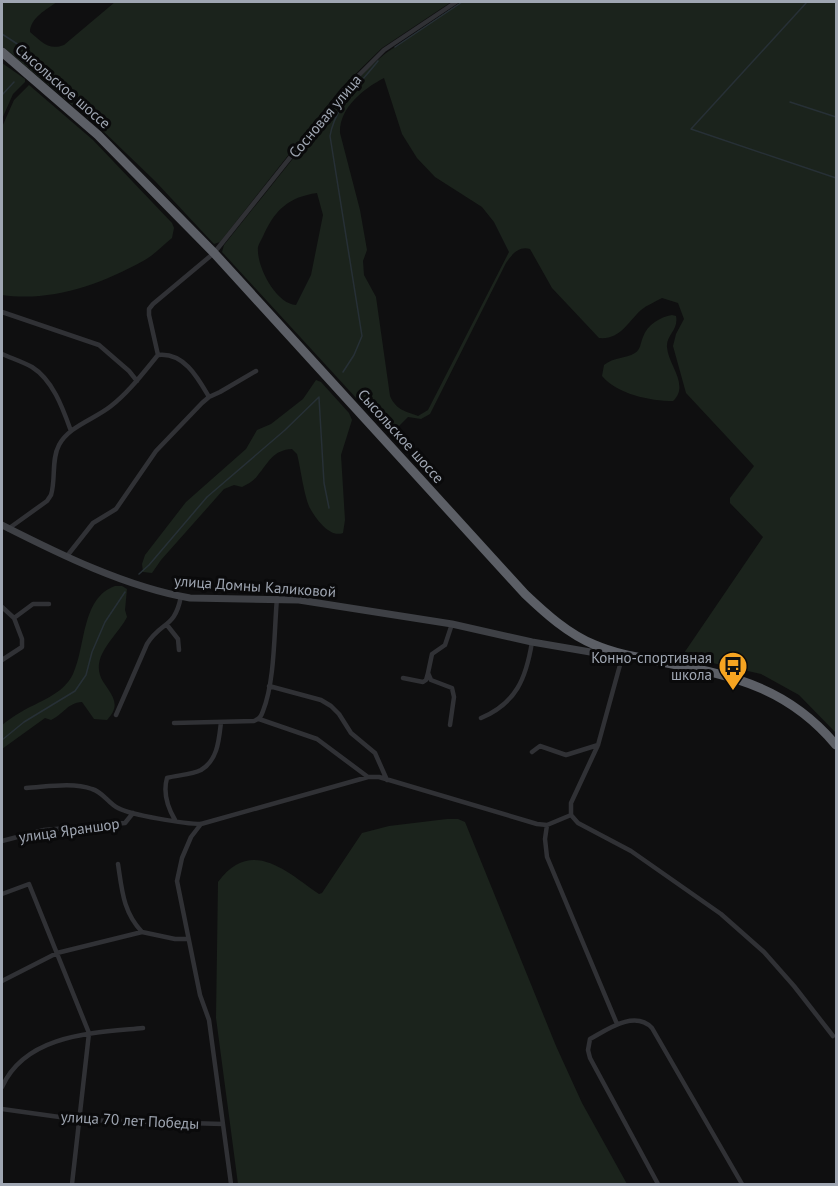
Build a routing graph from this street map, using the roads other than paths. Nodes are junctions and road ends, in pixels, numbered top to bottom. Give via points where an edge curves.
1 (456, 2) edge
2 (2, 52) edge
3 (214, 253) junction
4 (2, 312) edge
5 (2, 354) edge
6 (158, 355) junction
7 (256, 371) dead end
8 (137, 381) junction
9 (209, 397) junction
10 (71, 432) junction
11 (5, 527) edge
12 (67, 556) junction
13 (181, 596) junction
14 (277, 598) junction
15 (49, 604) dead end
16 (2, 607) edge
17 (14, 618) junction
18 (452, 624) junction
19 (167, 625) junction
20 (532, 642) junction
21 (179, 650) dead end
22 (623, 654) junction
23 (2, 660) edge
24 (428, 673) junction
25 (403, 678) dead end
26 (269, 686) junction
27 (116, 715) dead end
28 (259, 718) junction
29 (481, 718) dead end
30 (222, 722) junction
31 (174, 723) dead end
32 (450, 725) dead end
33 (598, 745) junction
34 (837, 745) edge
35 (532, 752) dead end
36 (368, 777) junction
37 (387, 780) junction
38 (26, 788) dead end
39 (133, 813) junction
40 (571, 815) junction
41 (175, 820) junction
42 (201, 824) junction
43 (547, 825) junction
44 (2, 841) edge
45 (118, 864) dead end
46 (2, 894) edge
47 (142, 932) junction
48 (188, 939) junction
49 (57, 953) junction
50 (2, 981) edge
51 (617, 1024) junction
52 (142, 1028) dead end
53 (89, 1033) junction
54 (833, 1036) dead end
55 (2, 1087) edge
56 (2, 1109) edge
57 (81, 1120) junction
58 (223, 1124) junction
59 (72, 1185) edge
60 (231, 1185) edge
61 (658, 1185) edge
62 (742, 1185) edge

1 - 3 street, Сосновая улица via 366,66
2 - 3 highway, Сысольское шоссе via 98,135
3 - 6 street, Сосновая улица via 149,309
3 - 22 highway, Сысольское шоссе via 525,594 581,638
4 - 8 street via 99,345
5 - 10 street via 33,367 44,377
6 - 8 street
6 - 9 street via 177,358 188,366
7 - 9 street
8 - 10 street via 111,407
9 - 12 street via 156,451 116,508 93,523
10 - 11 street via 58,446 47,501
11 - 12 main road, улица Домны Каликовой
12 - 13 main road, улица Домны Каликовой
13 - 14 main road, улица Домны Каликовой
13 - 19 street via 176,615
14 - 18 main road, улица Домны Каликовой
14 - 26 street
15 - 17 street via 33,604
16 - 17 street
17 - 23 street via 22,647
18 - 20 main road, улица Домны Каликовой
18 - 24 street via 445,645 432,654
19 - 21 street via 178,639
19 - 27 street via 147,644
20 - 22 main road, улица Домны Каликовой
20 - 29 street via 512,699
22 - 33 street
22 - 34 highway, Сысольское шоссе via 752,684 796,706
24 - 25 street via 423,681
24 - 32 street via 431,680 452,688
26 - 28 street
26 - 37 street via 331,706 351,733 375,753
28 - 30 street
28 - 36 street via 317,739
30 - 31 street
30 - 41 street via 212,760 200,770 165,781
33 - 35 street via 566,755 540,746
33 - 40 street via 571,803
36 - 37 street
36 - 42 street
37 - 43 street
38 - 39 street via 91,788 119,809
39 - 41 street
39 - 44 street, улица Яраншор via 125,823 44,830
40 - 43 street
40 - 54 street via 579,824 631,851 721,915 764,952
41 - 42 street
42 - 48 street via 182,858 177,881
43 - 51 street via 547,857
45 - 47 street via 128,914
46 - 49 street via 29,884
47 - 48 street
47 - 49 street
48 - 58 street via 209,1020
49 - 50 street
49 - 53 street
51 - 61 street via 590,1039 590,1058
51 - 62 street via 640,1019 652,1028
52 - 53 street
53 - 55 street via 57,1040 35,1052 19,1064
53 - 57 street
56 - 57 street, улица 70 лет Победы
57 - 58 street, улица 70 лет Победы
57 - 59 street
58 - 60 street

